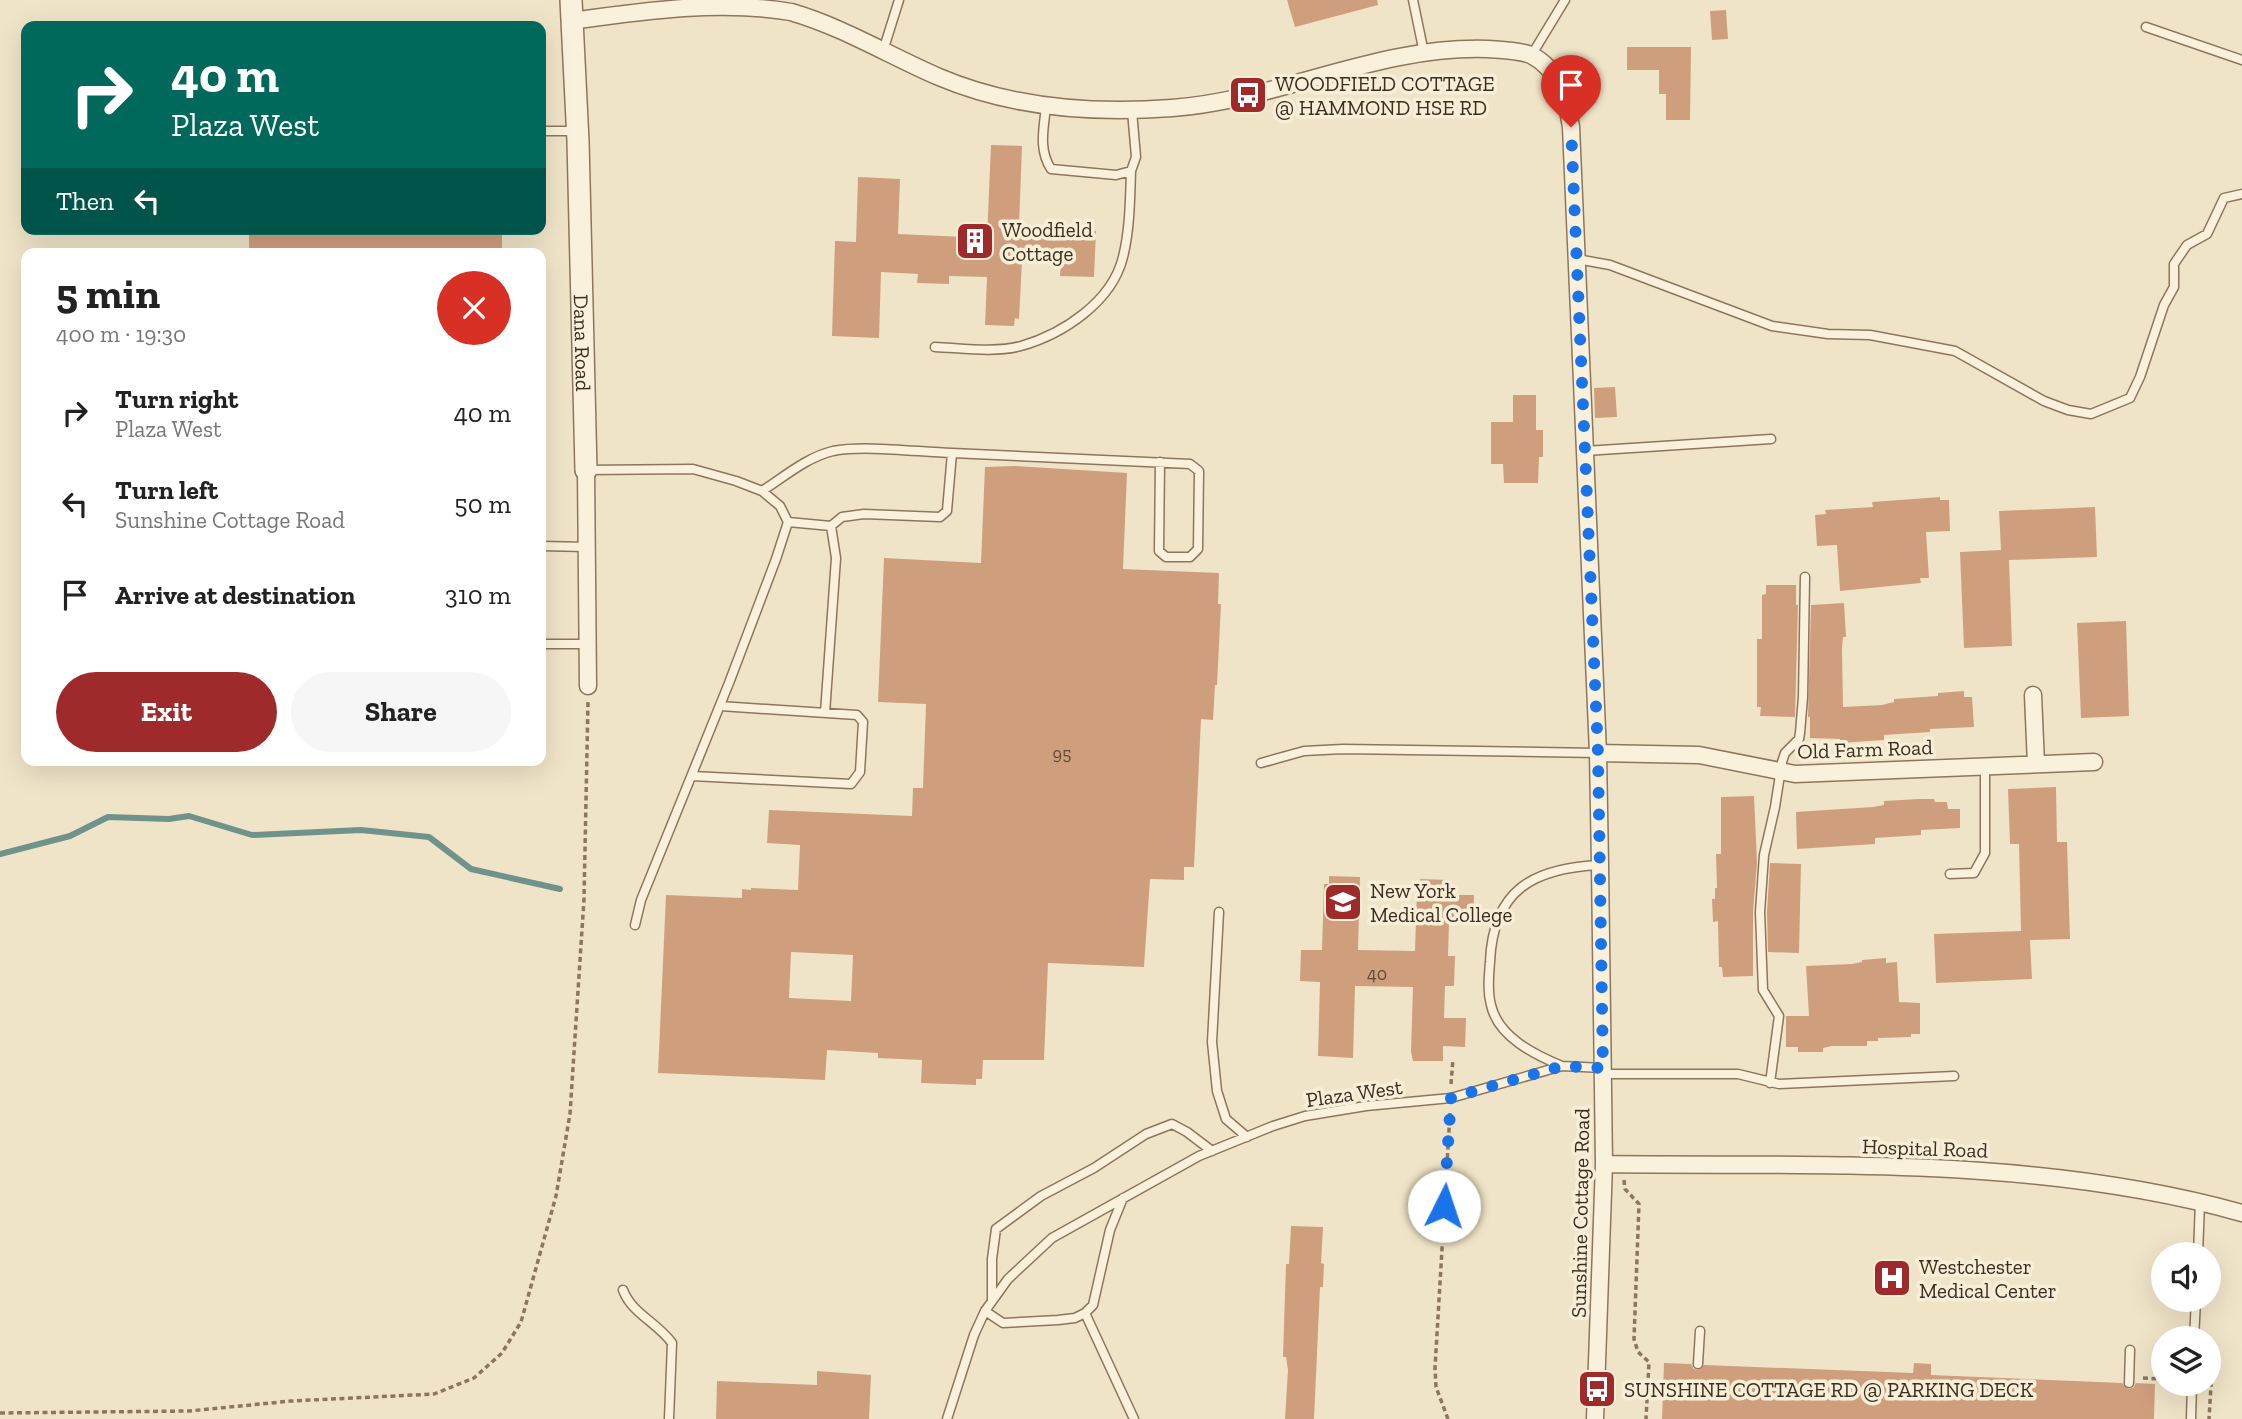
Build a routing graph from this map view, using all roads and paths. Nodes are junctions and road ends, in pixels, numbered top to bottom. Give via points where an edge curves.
1 (899, 0) edge
2 (1413, 0) edge
3 (1565, 0) edge
4 (572, 10) edge
5 (2146, 27) dead end
6 (883, 51) junction
7 (1424, 53) junction
8 (1531, 55) junction
9 (2242, 60) edge
10 (1046, 106) junction
11 (1132, 111) junction
12 (546, 131) edge
13 (578, 131) junction
14 (1131, 171) junction
15 (2242, 194) edge
16 (1577, 259) junction
17 (935, 347) dead end
18 (1771, 439) dead end
19 (1585, 451) junction
20 (952, 453) junction
21 (1160, 462) junction
22 (586, 470) junction
23 (762, 491) junction
24 (788, 522) junction
25 (831, 526) junction
26 (546, 546) edge
27 (587, 547) junction
28 (1805, 578) dead end
29 (587, 644) junction
30 (546, 645) edge
31 (588, 686) joint
32 (2033, 695) dead end
33 (720, 706) junction
34 (825, 713) junction
35 (1598, 753) junction
36 (2094, 762) dead end
37 (1261, 763) dead end
38 (2036, 764) junction
39 (1985, 766) junction
40 (1781, 772) junction
41 (692, 776) junction
42 (1600, 865) junction
43 (1950, 874) dead end
44 (1219, 912) dead end
45 (635, 925) dead end
46 (1453, 1059) dead end
47 (1562, 1066) junction
48 (1603, 1071) junction
49 (1954, 1076) dead end
50 (1770, 1083) junction
51 (1451, 1098) junction
52 (1247, 1137) junction
53 (1212, 1151) junction
54 (1604, 1164) junction
55 (1622, 1165) junction
56 (1123, 1197) junction
57 (2200, 1201) junction
58 (2242, 1213) edge
59 (2198, 1242) edge
60 (623, 1290) dead end
61 (992, 1301) junction
62 (985, 1311) junction
63 (1086, 1312) junction
64 (1700, 1331) dead end
65 (2130, 1350) dead end
66 (1698, 1364) dead end
67 (2151, 1378) edge
68 (2129, 1383) dead end
69 (2139, 1383) dead end
70 (2192, 1396) edge
71 (2210, 1396) edge
72 (0, 1413) edge
73 (668, 1419) edge
74 (947, 1419) edge
75 (1134, 1419) edge
76 (1448, 1419) edge
77 (1595, 1419) edge
78 (1646, 1419) edge
79 (2191, 1419) edge
80 (2209, 1419) edge

1 - 6 lane
2 - 7 lane
3 - 8 lane
4 - 6 street via 747,4 833,27
4 - 13 street, Dana Road
5 - 9 lane
6 - 10 street via 995,96
7 - 8 street via 1475,49
7 - 11 street via 1248,95
8 - 16 street, Sunshine Cottage Road via 1552,74 1566,97
10 - 11 street
10 - 14 lane via 1042,142 1051,169 1116,175
11 - 14 lane via 1136,157
12 - 13 lane
13 - 22 street, Dana Road
14 - 17 lane via 1123,258 1114,281 1089,310 1063,328 1020,346
15 - 16 lane via 2224,198 2207,234 2187,245 2174,264 2174,287 2130,398 2091,414 2044,401 1955,351 1870,335 1772,326 1610,265
16 - 19 street, Sunshine Cottage Road
18 - 19 lane
19 - 35 street, Sunshine Cottage Road
20 - 21 lane
20 - 23 lane via 831,452
20 - 25 lane via 947,510 940,517 864,514 842,517
21 - 21 lane via 1190,464 1199,471 1198,549 1190,557 1166,557 1159,551
22 - 23 lane via 693,470
22 - 27 street, Dana Road
23 - 24 lane via 780,506
24 - 25 lane
24 - 33 lane
25 - 34 lane via 836,558
26 - 27 lane
27 - 29 street, Dana Road
28 - 40 lane via 1800,733 1784,755
29 - 30 lane
29 - 31 street, Dana Road
31 - 72 path via 584,899 570,1114 556,1196 521,1322 502,1353 474,1378 434,1394 189,1411
32 - 38 street
33 - 34 lane
33 - 41 lane
34 - 41 lane via 857,715 863,722 860,772 851,784
35 - 37 lane via 1343,749 1304,751
35 - 40 street, Old Farm Road via 1699,755
35 - 42 street, Sunshine Cottage Road
36 - 38 street, Old Farm Road
38 - 39 street, Old Farm Road
39 - 40 street, Old Farm Road
39 - 43 lane via 1985,853 1974,873
40 - 50 lane via 1764,855 1760,912 1763,990 1779,1016
41 - 45 lane
42 - 47 lane via 1552,872 1520,889 1506,902 1491,937 1488,992 1493,1014 1521,1045
42 - 48 street, Sunshine Cottage Road
44 - 52 lane via 1212,1042 1217,1091 1226,1119
46 - 51 path
47 - 48 lane, Plaza West
47 - 51 lane, Plaza West
48 - 50 lane, Plaza West via 1738,1074
48 - 54 street, Sunshine Cottage Road
49 - 50 lane, Plaza West
51 - 52 lane, Plaza West via 1305,1116
51 - 76 path via 1434,1368
52 - 53 lane, Plaza West
53 - 56 lane, Plaza West
53 - 61 lane via 1172,1124 1146,1134 1041,1196 996,1229
54 - 55 street, Hospital Road
54 - 77 street, Sunshine Cottage Road
55 - 57 street, Hospital Road via 1978,1170 2060,1177
55 - 78 path via 1625,1189 1639,1204 1634,1339 1649,1362
56 - 61 lane, Plaza West via 1052,1238 1008,1279
56 - 63 lane via 1110,1230 1093,1305
57 - 58 street, Hospital Road
57 - 59 lane
60 - 73 lane via 628,1303 672,1343
61 - 62 lane, Plaza West
62 - 63 lane via 1003,1323 1066,1319
62 - 74 lane, Plaza West
63 - 75 lane
64 - 66 lane
65 - 68 lane
67 - 69 path via 2139,1378
70 - 79 lane
71 - 80 path

